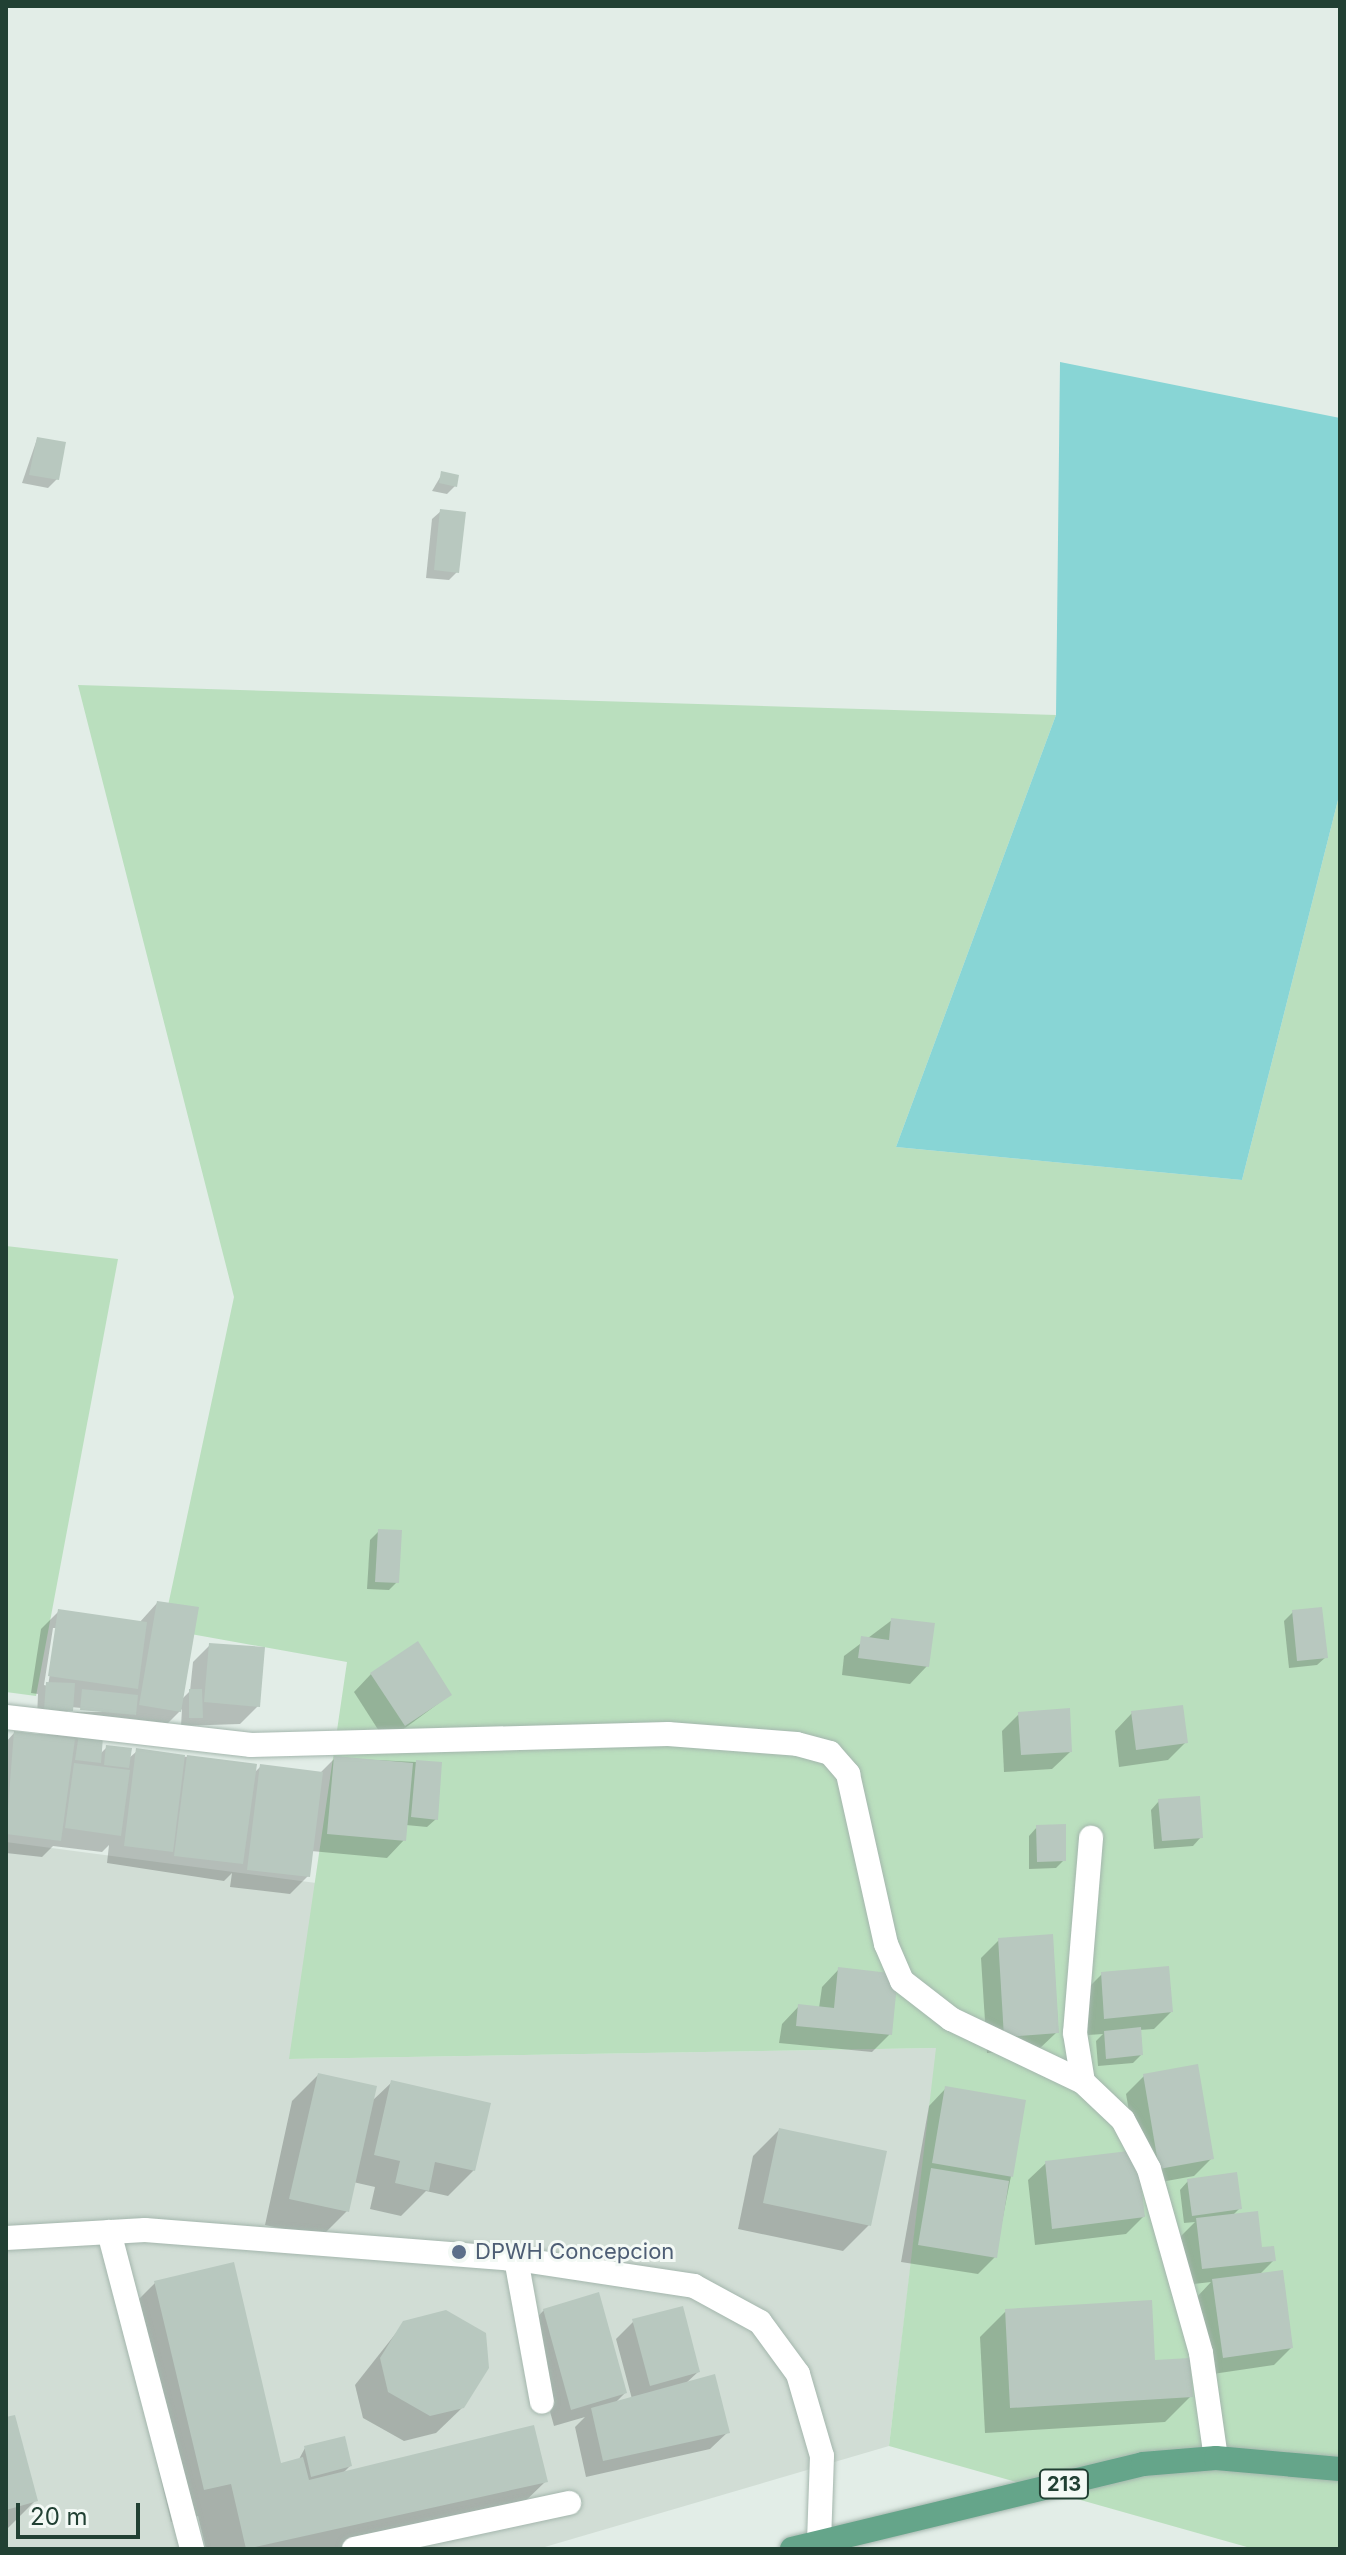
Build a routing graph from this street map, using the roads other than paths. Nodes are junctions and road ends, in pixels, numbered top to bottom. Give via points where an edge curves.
1 (6, 1717) edge
2 (1091, 1838) dead end
3 (1083, 2082) junction
4 (109, 2232) junction
5 (6, 2238) edge
6 (516, 2259) junction
7 (542, 2402) dead end
8 (1216, 2458) junction
9 (1340, 2469) edge
10 (569, 2503) dead end
11 (819, 2543) junction
12 (192, 2549) edge
13 (354, 2549) edge
14 (792, 2549) edge

1 - 3 street via 251,1745 668,1734 797,1744 830,1753 848,1774 886,1944 902,1981 951,2019
2 - 3 street via 1075,2033
3 - 8 street via 1123,2120 1149,2169 1201,2353
4 - 5 street
4 - 6 street
4 - 12 street
6 - 7 street
6 - 11 street via 694,2286 760,2322 798,2374 822,2456
8 - 9 main road, 213
8 - 11 main road, 213 via 1143,2464
10 - 13 street
11 - 14 main road, 213

